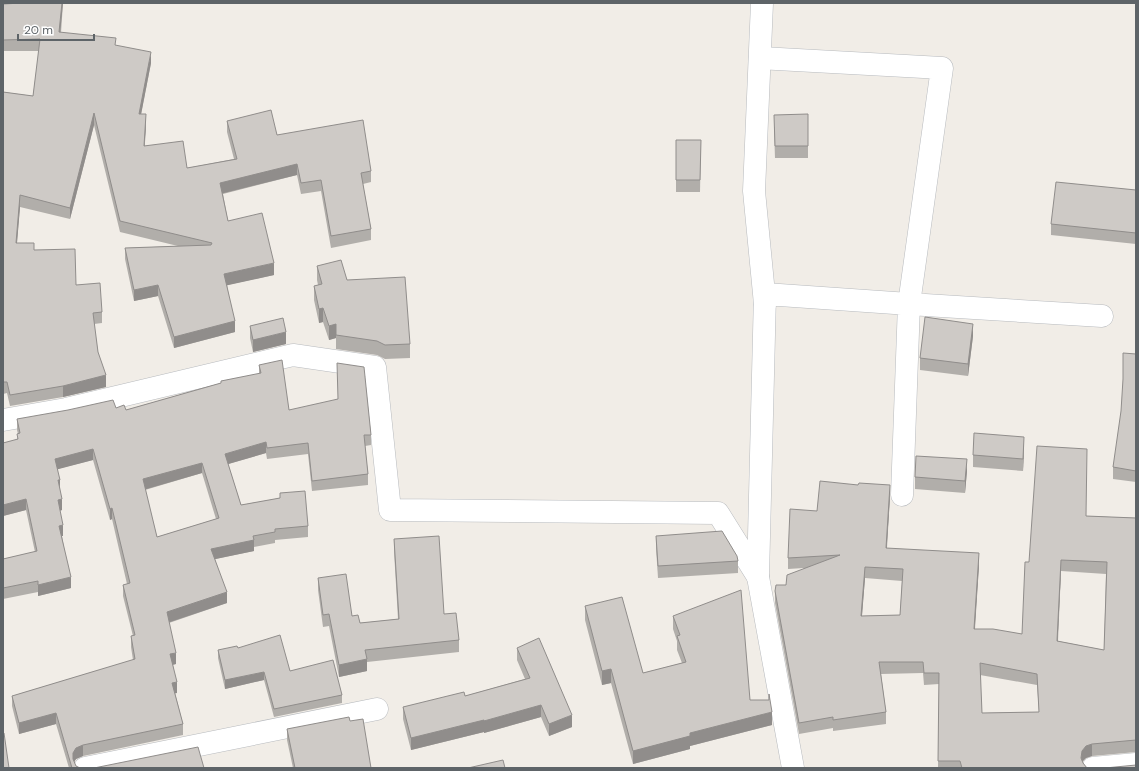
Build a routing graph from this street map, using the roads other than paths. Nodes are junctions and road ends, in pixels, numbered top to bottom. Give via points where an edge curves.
1 (762, 3) edge
2 (760, 58) junction
3 (765, 304) junction
4 (909, 304) junction
5 (1102, 316) dead end
6 (3, 420) edge
7 (902, 495) dead end
8 (758, 576) junction
9 (377, 709) dead end
10 (1136, 764) edge
11 (85, 768) edge
12 (792, 768) edge
13 (1093, 768) edge

1 - 2 street
2 - 3 street via 754,190
2 - 4 street via 942,68
3 - 4 street via 765,294
3 - 8 street
4 - 5 street
4 - 7 street
6 - 8 street via 66,409 294,355 375,367 390,510 718,513
8 - 12 street
9 - 11 street
10 - 13 street

